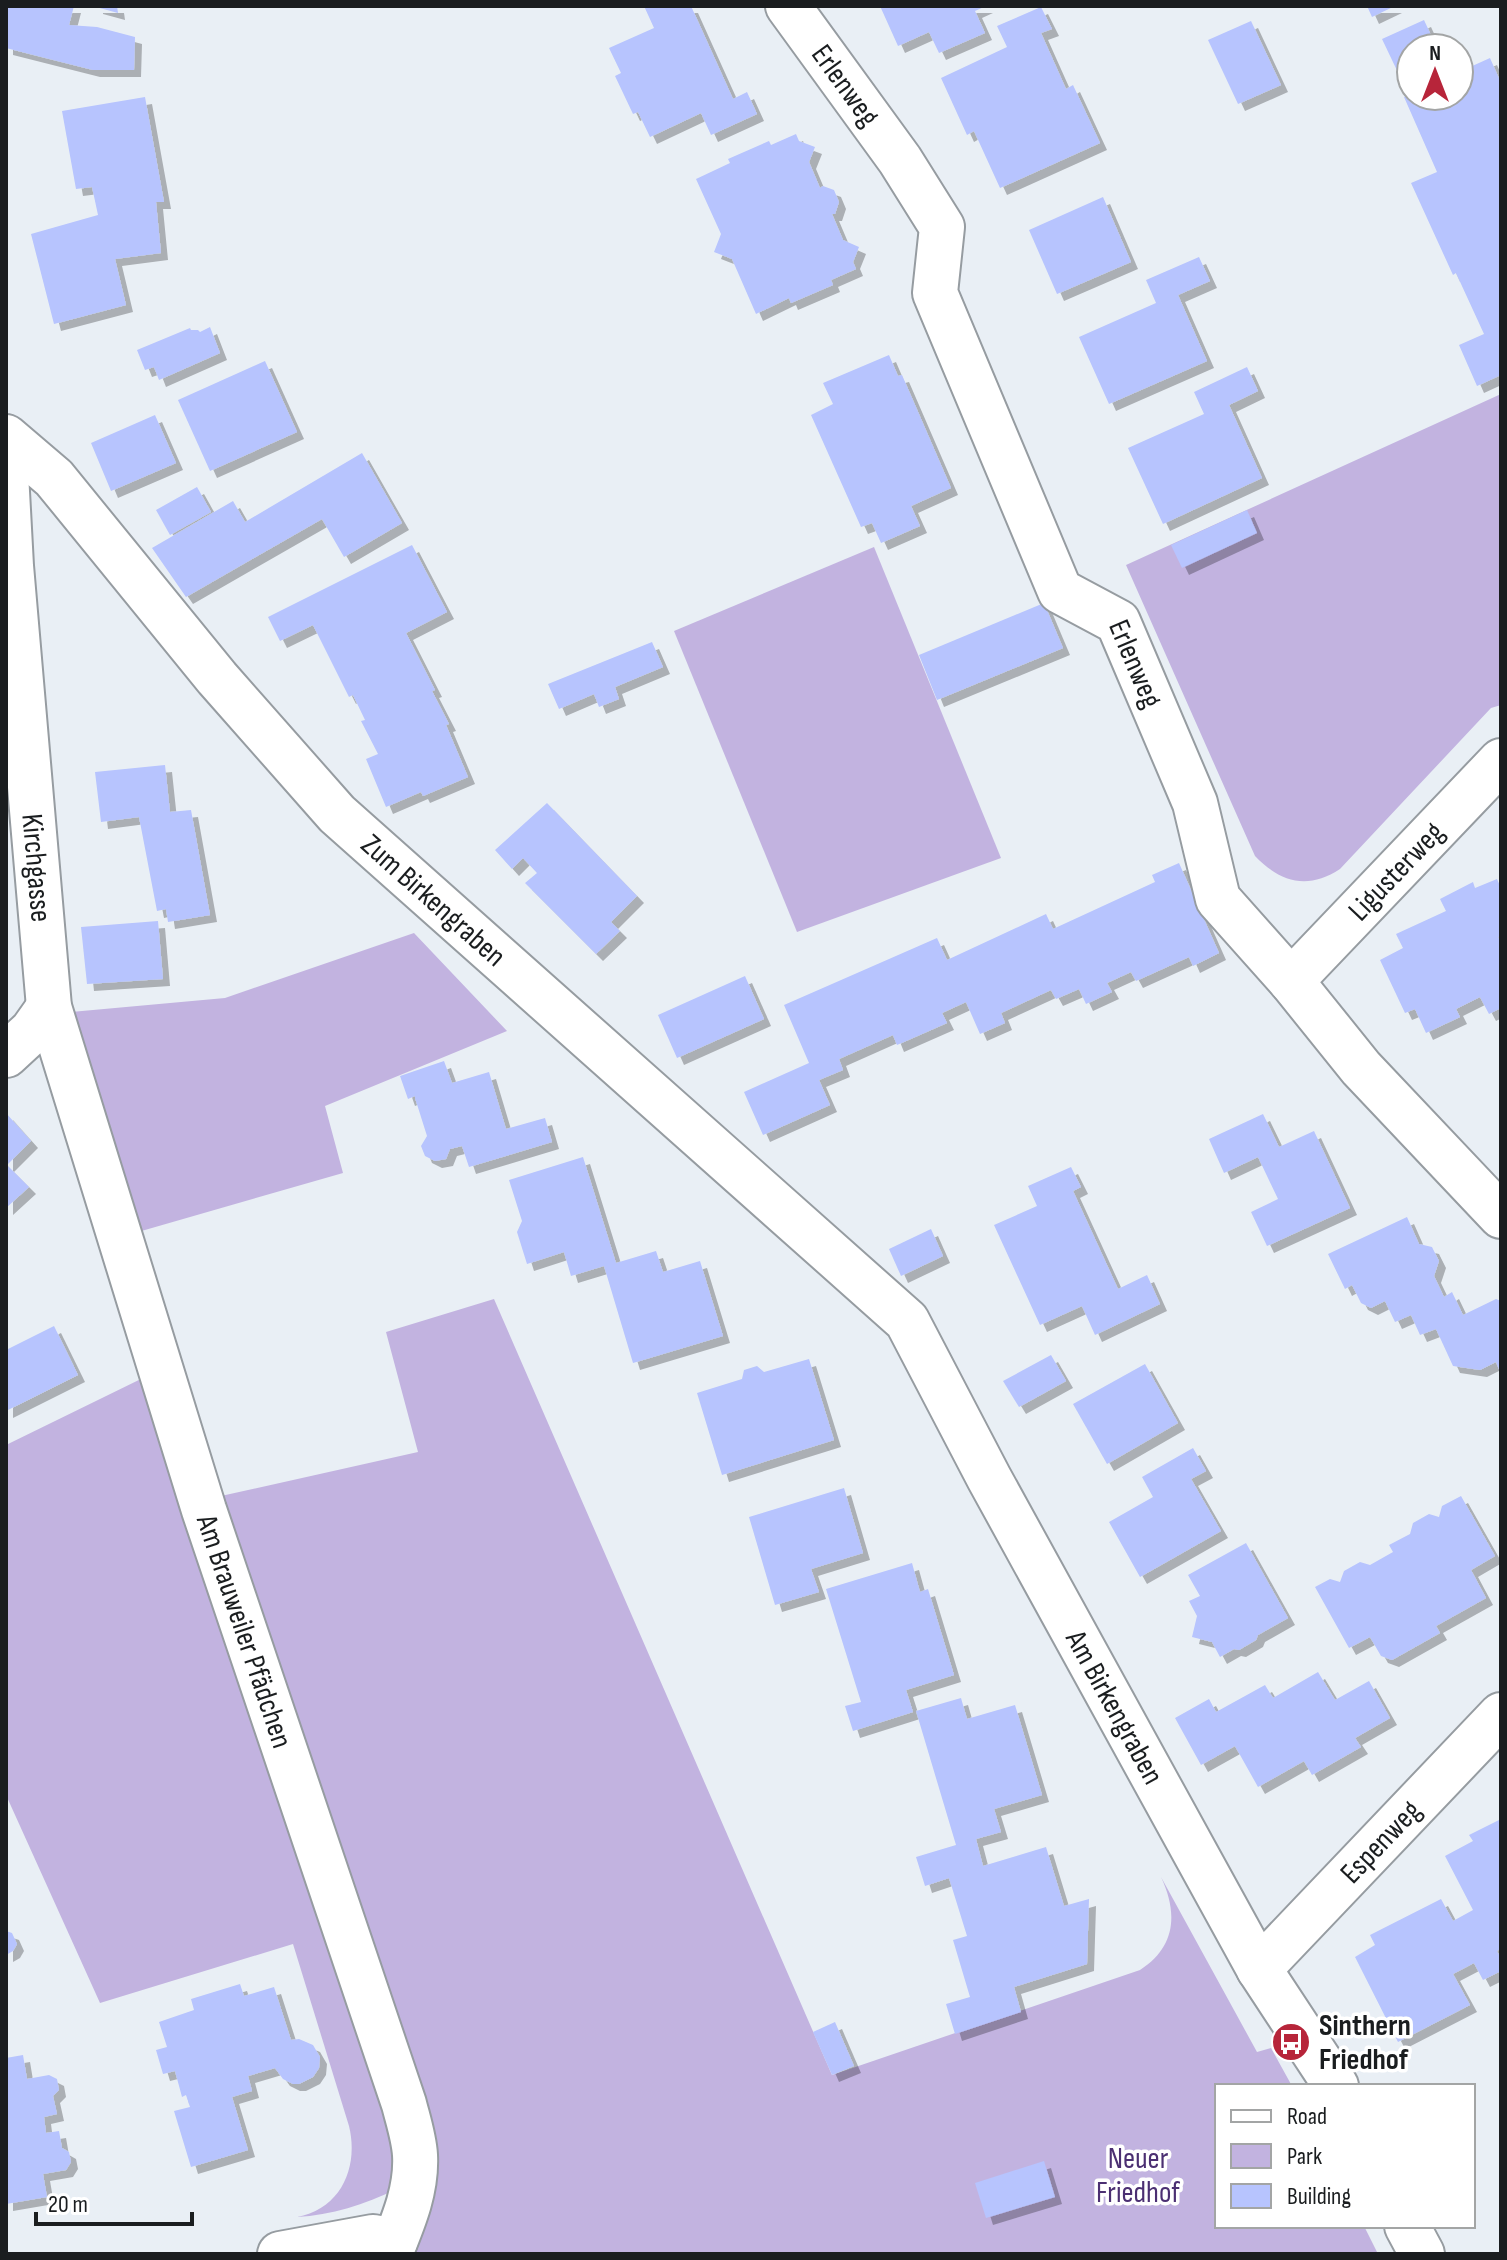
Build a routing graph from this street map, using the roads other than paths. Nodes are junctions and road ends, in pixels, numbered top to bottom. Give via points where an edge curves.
1 (788, 6) edge
2 (6, 437) edge
3 (6, 473) edge
4 (1501, 761) edge
5 (1291, 981) junction
6 (49, 1007) junction
7 (6, 1055) edge
8 (1501, 1216) edge
9 (907, 1321) joint
10 (1501, 1715) edge
11 (1259, 1969) junction
12 (1335, 2084) edge
13 (1408, 2228) edge
14 (393, 2247) edge
15 (280, 2254) edge
16 (1422, 2254) edge

1 - 5 street, Erlenweg via 942,227 935,293 1060,591 1118,622 1195,803 1218,899
2 - 9 street, Zum Birkengraben via 54,478 217,678 337,814
3 - 6 street, Kirchgasse
4 - 5 street, Ligusterweg
5 - 8 street, Erlenweg via 1361,1068
6 - 7 street
6 - 14 street, Am Brauweiler Pfädchen via 204,1510 404,2104 415,2179
9 - 11 street, Am Birkengraben
10 - 11 street, Espenweg
11 - 12 street, Am Birkengraben
13 - 16 street
14 - 15 street via 373,2237

